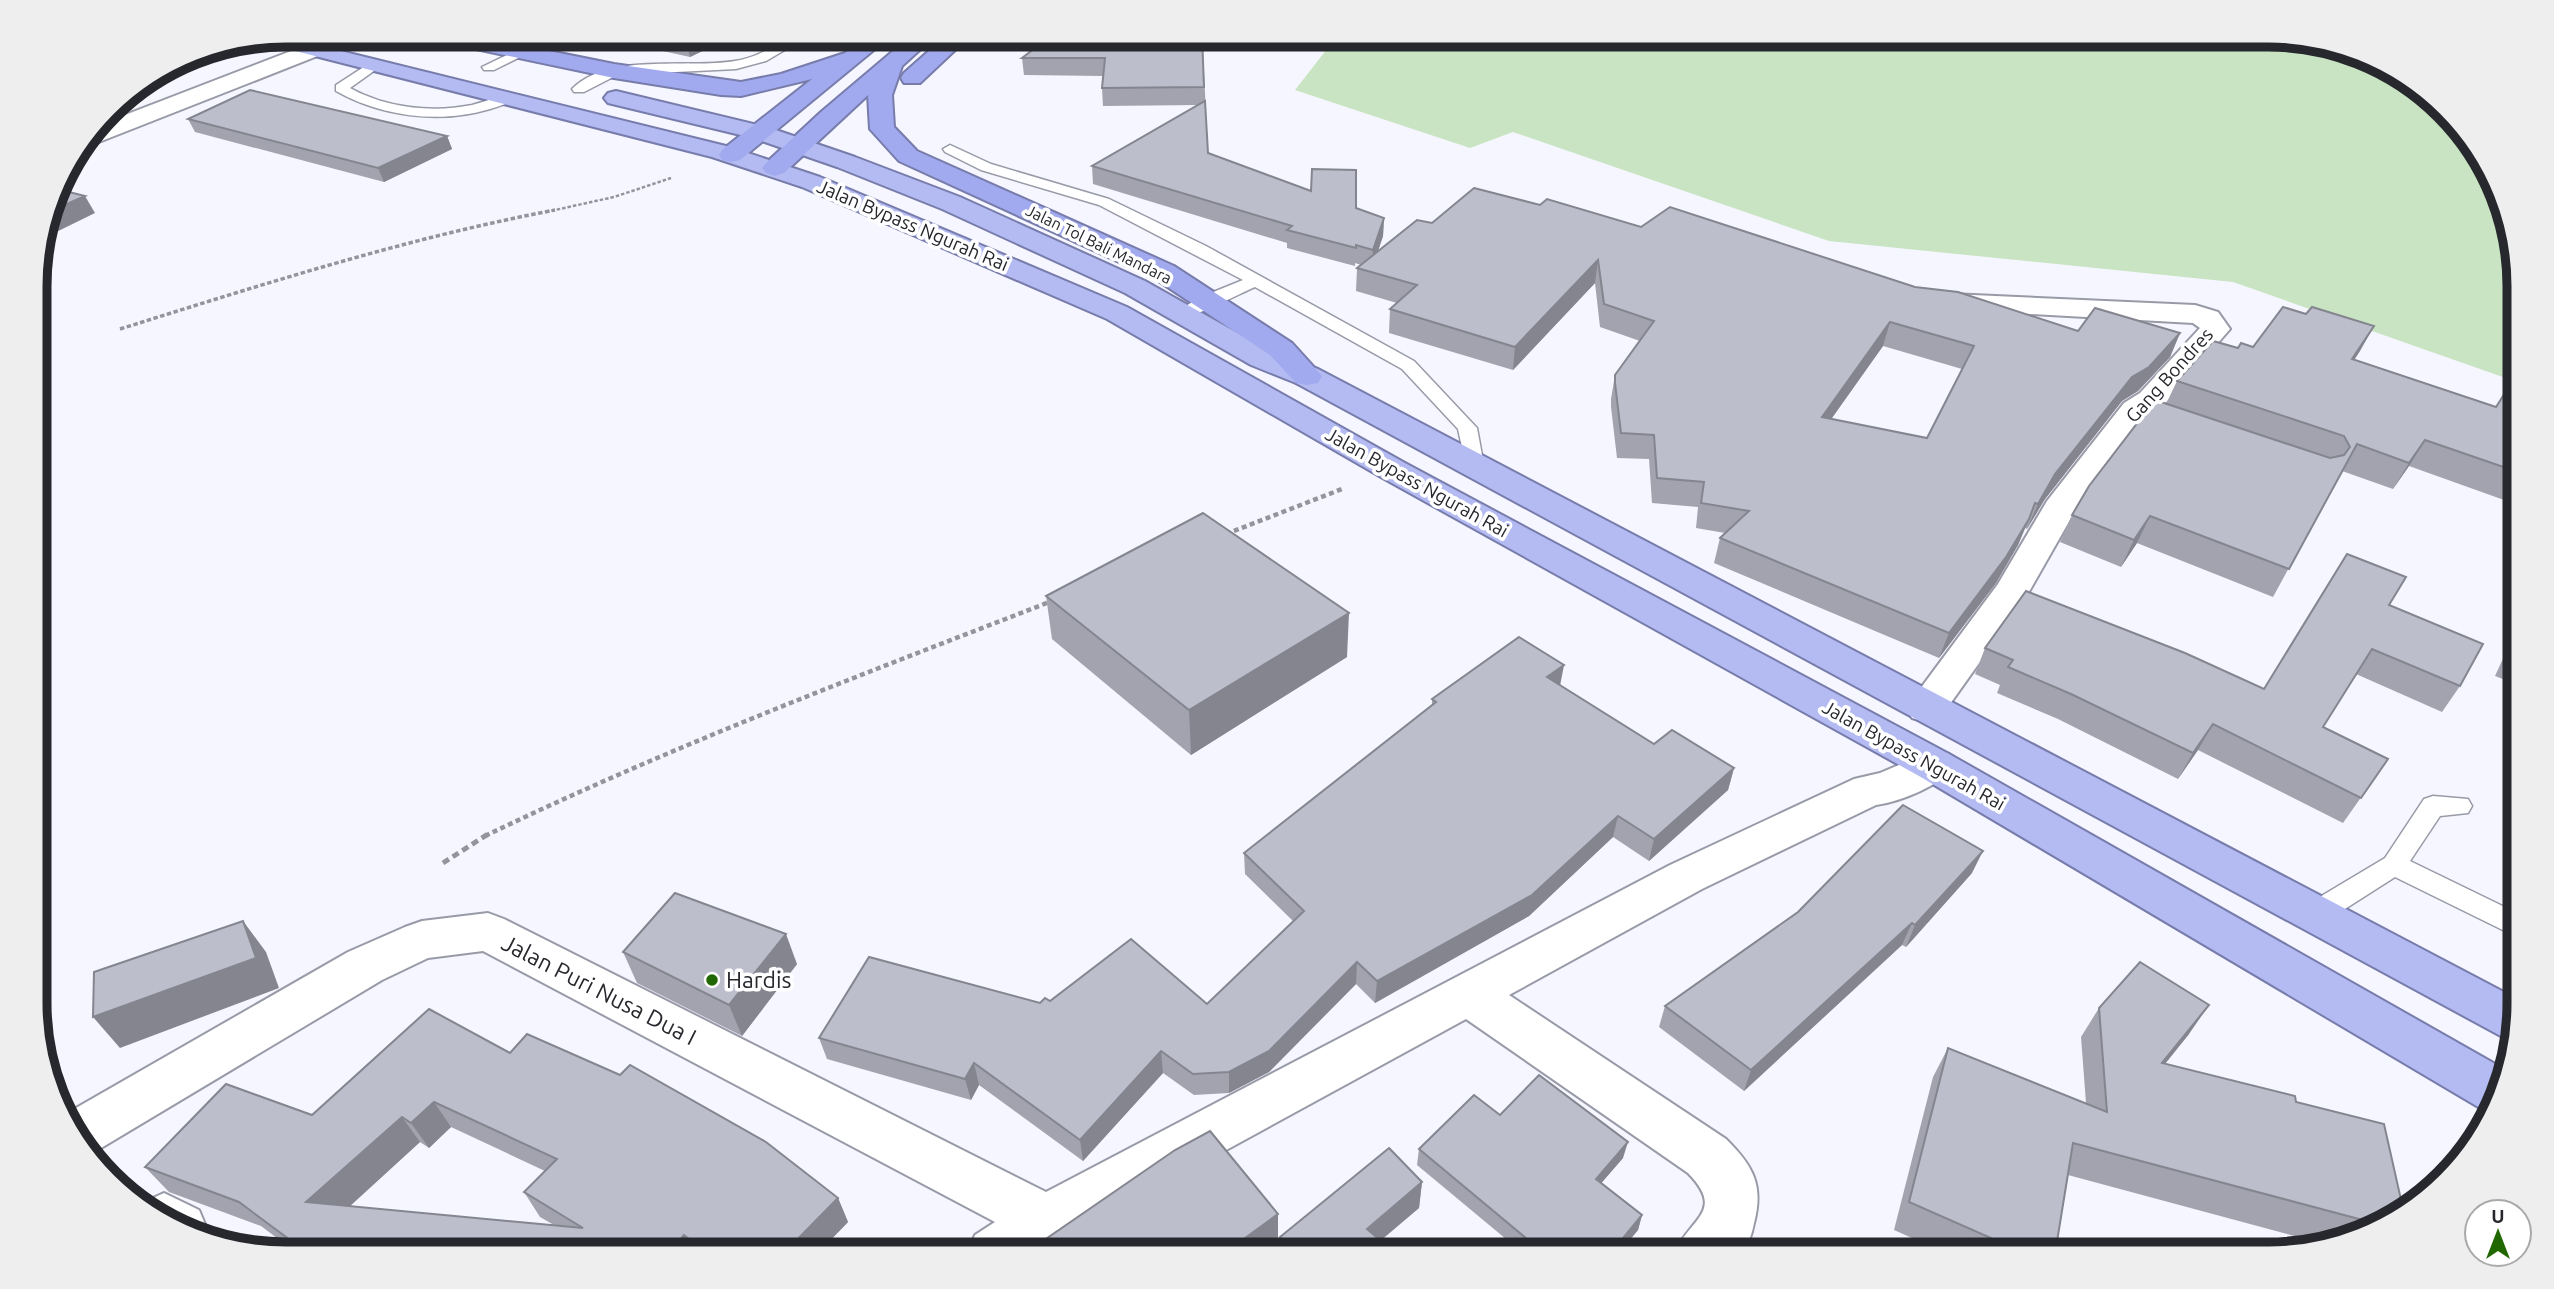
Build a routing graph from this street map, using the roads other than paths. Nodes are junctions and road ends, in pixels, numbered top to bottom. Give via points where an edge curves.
1 (299, 47) edge
2 (440, 47) edge
3 (472, 47) edge
4 (534, 47) edge
5 (782, 47) edge
6 (851, 47) edge
7 (910, 47) edge
8 (947, 47) edge
9 (846, 49) junction
10 (312, 50) junction
11 (524, 52) junction
12 (892, 62) junction
13 (373, 65) junction
14 (489, 66) junction
15 (614, 71) junction
16 (528, 76) dead end
17 (553, 82) dead end
18 (579, 89) junction
19 (508, 99) junction
20 (882, 129) junction
21 (105, 131) edge
22 (761, 133) junction
23 (950, 149) dead end
24 (726, 154) junction
25 (786, 157) junction
26 (1257, 280) junction
27 (1922, 300) edge
28 (1195, 308) junction
29 (2135, 410) junction
30 (2174, 424) edge
31 (1475, 466) junction
32 (1926, 708) junction
33 (1918, 756) junction
34 (2459, 806) dead end
35 (2394, 865) junction
36 (2313, 915) junction
37 (2507, 921) edge
38 (1469, 995) junction
39 (2506, 1016) edge
40 (2491, 1088) edge
41 (85, 1130) edge
42 (1046, 1220) junction
43 (1715, 1241) edge
44 (1014, 1242) edge

1 - 10 highway, Jalan Bypass Ngurah Rai
2 - 14 highway
3 - 11 highway
4 - 11 lane
5 - 15 lane via 736,65
6 - 9 highway
7 - 12 highway
8 - 20 highway via 907,83
9 - 15 highway via 786,80 741,89
9 - 22 highway
10 - 13 highway, Jalan Bypass Ngurah Rai
10 - 21 street
11 - 14 lane
11 - 15 highway
12 - 20 highway via 880,95
12 - 25 highway
13 - 19 highway, Jalan Bypass Ngurah Rai
13 - 19 lane via 341,88 386,105 430,112 466,110
14 - 16 highway
15 - 18 lane
17 - 18 highway, Jalan Bypass Ngurah Rai
18 - 22 highway, Jalan Bypass Ngurah Rai
19 - 24 highway, Jalan Bypass Ngurah Rai
20 - 28 highway, Jalan Tol Bali Mandara via 908,156 1164,272
22 - 24 highway
22 - 25 highway, Jalan Bypass Ngurah Rai
23 - 26 lane via 986,167 1104,202
24 - 25 highway, Jalan Bypass Ngurah Rai
25 - 28 highway, Jalan Bypass Ngurah Rai via 951,203 1135,287
25 - 33 highway, Jalan Bypass Ngurah Rai via 917,225 1117,313 1392,470
26 - 28 lane
26 - 31 lane via 1408,365 1467,428
27 - 29 street, Gang Bondres via 2195,314 2214,323 2215,329 2151,400
28 - 31 highway, Jalan Bypass Ngurah Rai via 1262,359 1307,376
29 - 30 street
29 - 32 street, Gang Bondres via 2059,508 2013,589
31 - 32 highway, Jalan Bypass Ngurah Rai
32 - 36 highway, Jalan Bypass Ngurah Rai
33 - 38 street via 1887,788 1869,790 1686,877
33 - 40 highway, Jalan Bypass Ngurah Rai
34 - 35 lane via 2433,806
35 - 36 lane
35 - 37 lane
36 - 39 highway, Jalan Bypass Ngurah Rai
38 - 42 street
38 - 43 street via 1707,1156 1726,1175 1733,1200 1725,1231
41 - 42 street, Jalan Puri Nusa Dua I via 365,966 422,940 488,932
42 - 44 street

